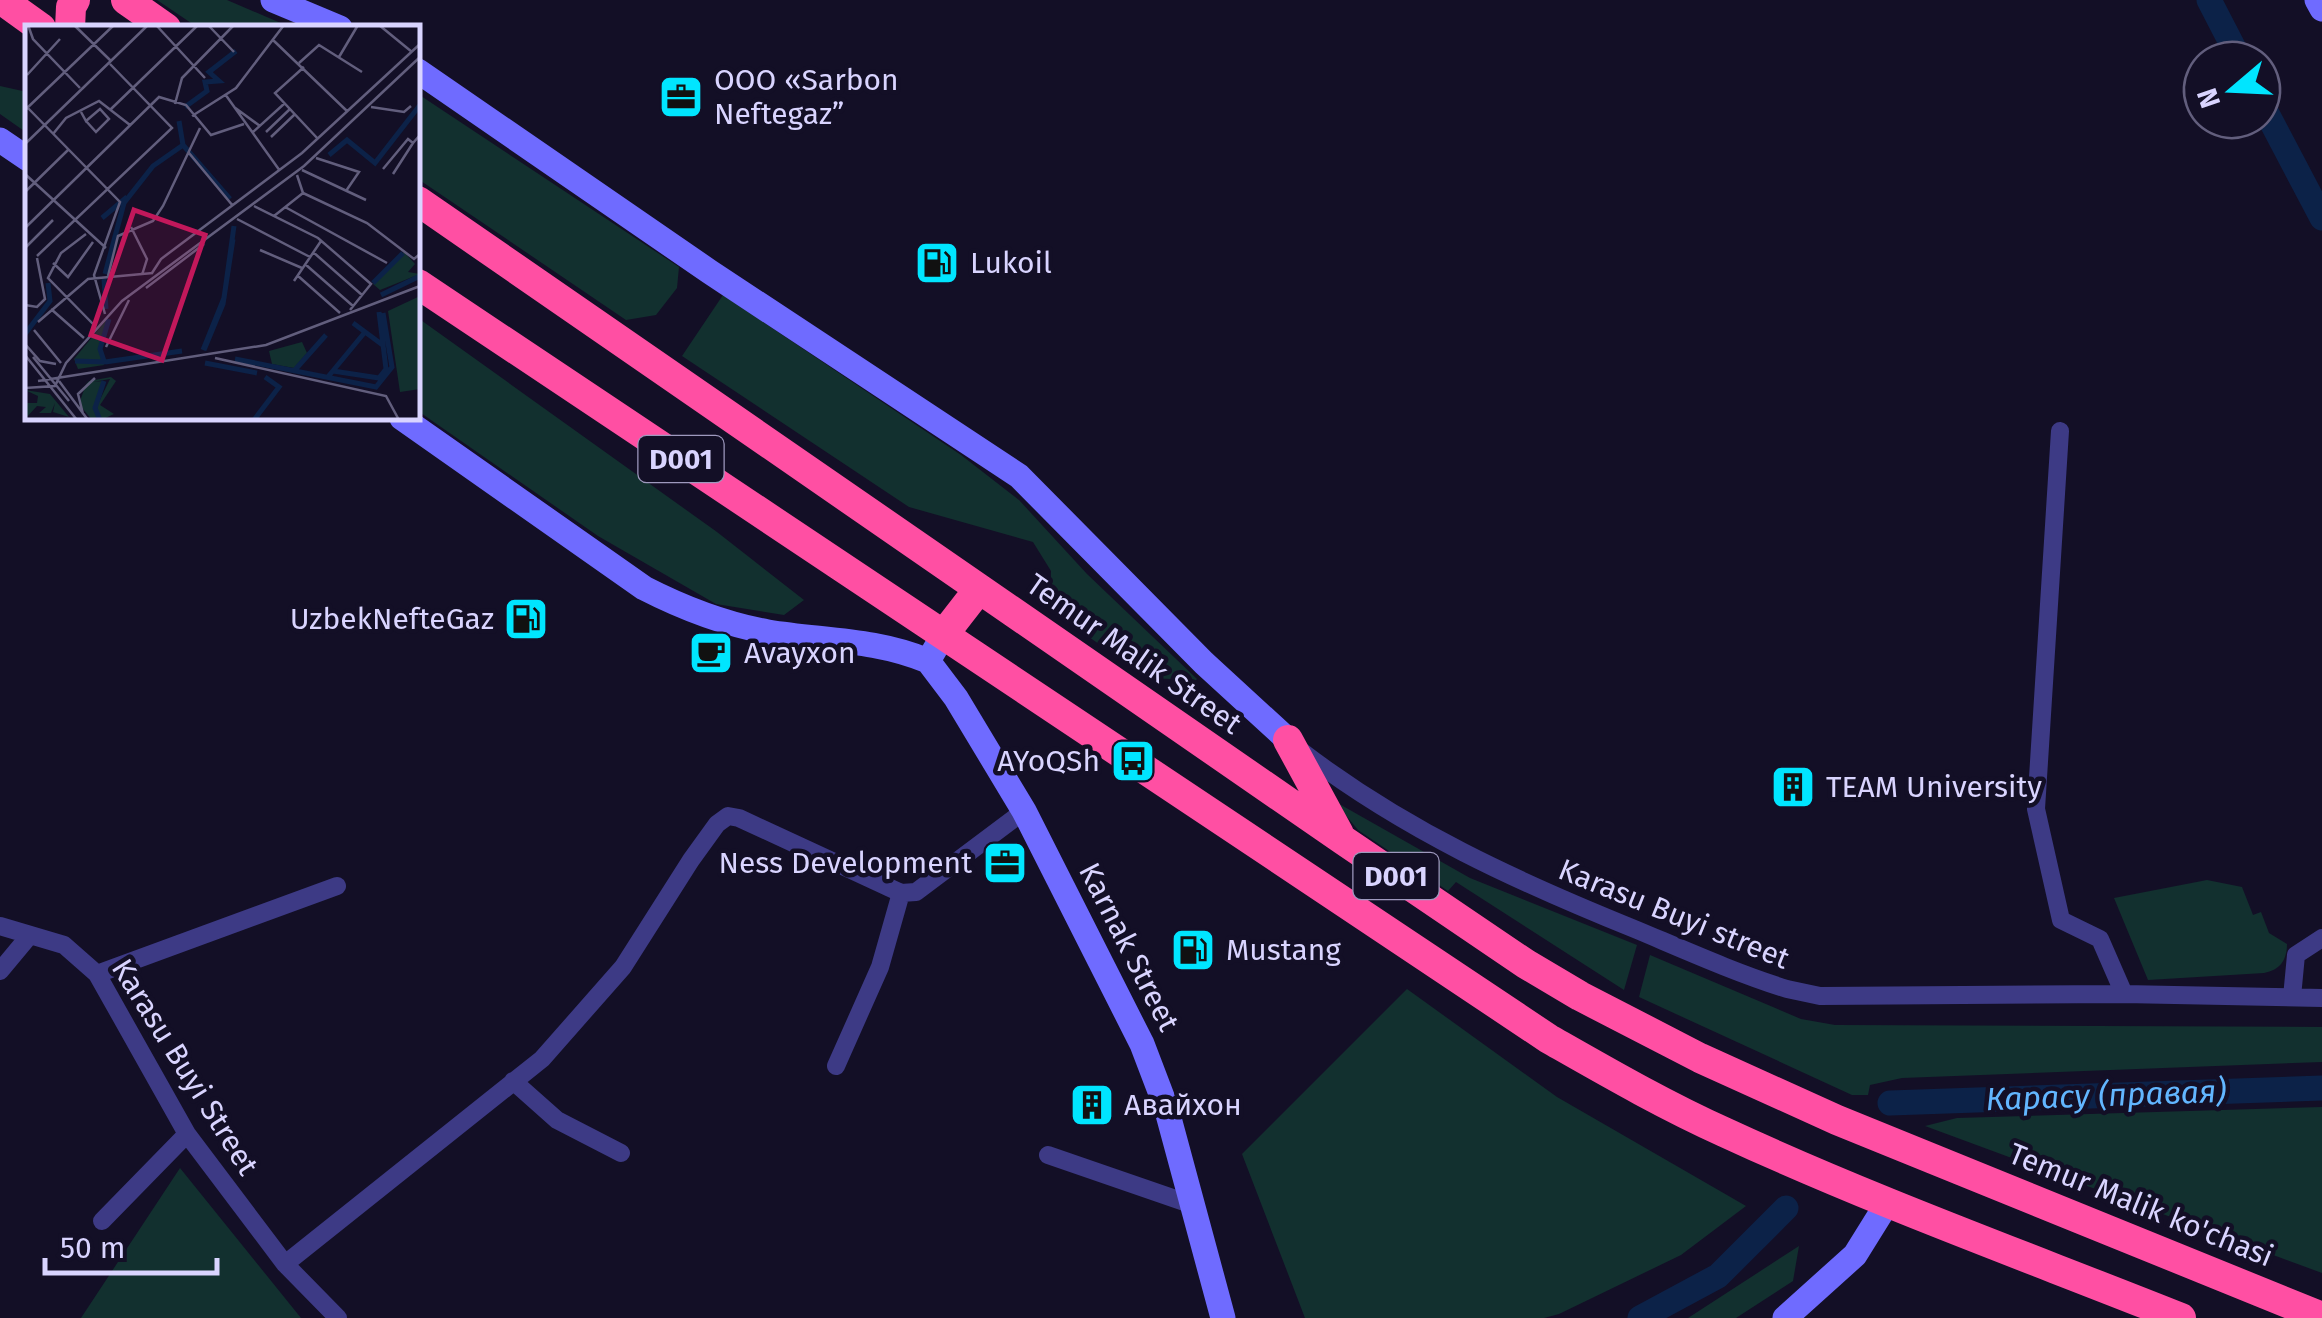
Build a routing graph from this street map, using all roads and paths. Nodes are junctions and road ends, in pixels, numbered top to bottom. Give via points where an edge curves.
1 (2, 0) edge
2 (76, 0) edge
3 (126, 0) edge
4 (272, 0) edge
5 (2317, 0) edge
6 (2322, 9) edge
7 (37, 25) edge
8 (70, 25) edge
9 (162, 25) edge
10 (333, 25) edge
11 (420, 73) edge
12 (0, 140) edge
13 (25, 157) edge
14 (420, 201) edge
15 (420, 285) edge
16 (405, 420) edge
17 (2060, 431) dead end
18 (979, 589) junction
19 (944, 634) junction
20 (928, 661) junction
21 (1288, 740) junction
22 (1024, 811) junction
23 (1343, 840) junction
24 (337, 886) dead end
25 (901, 892) junction
26 (0, 926) edge
27 (30, 935) junction
28 (2322, 938) edge
29 (0, 971) edge
30 (97, 974) junction
31 (2124, 994) junction
32 (2292, 997) junction
33 (2322, 998) edge
34 (836, 1066) dead end
35 (513, 1081) junction
36 (187, 1134) junction
37 (1878, 1136) joint
38 (621, 1153) dead end
39 (1048, 1155) dead end
40 (1888, 1202) junction
41 (1193, 1205) junction
42 (102, 1221) dead end
43 (285, 1264) junction
44 (2137, 1310) edge
45 (2322, 1317) edge
46 (338, 1318) edge
47 (1223, 1318) edge
48 (1785, 1318) edge
49 (2181, 1318) edge

1 - 7 highway
2 - 8 highway
3 - 9 highway
4 - 10 street
5 - 6 street
11 - 21 street via 1019,476
12 - 13 street
14 - 18 highway, Temur Malik Street / D001
15 - 19 highway, D001
16 - 20 street via 667,600 747,627 856,640
17 - 31 street via 2036,809 2061,920 2100,939
18 - 19 highway
18 - 23 highway, Temur Malik Street / D001
19 - 20 street
19 - 40 highway, D001 via 1494,1005 1662,1102
20 - 22 street, Karnak Street
21 - 23 highway
21 - 31 street, Karasu Buyi street via 1443,844 1547,894 1787,990 1820,996
22 - 25 street via 916,892
22 - 41 street, Karnak Street via 1142,1044
23 - 37 highway, Temur Malik Street / D001 via 1580,996 1700,1058
24 - 30 street
25 - 34 street via 880,967
25 - 35 street via 728,816 691,860 624,967
26 - 27 street, Karasu Buyi Street
27 - 29 street
27 - 30 street, Karasu Buyi Street via 64,944
28 - 32 street via 2296,956
30 - 36 street, Karasu Buyi Street
31 - 32 street, Karasu Buyi street
32 - 33 street, Karasu Buyi street
35 - 38 street via 557,1120
35 - 43 street
36 - 42 street
36 - 43 street, Karasu Buyi Street
37 - 45 highway, Temur Malik ko'chasi / D001
39 - 41 street
40 - 44 highway, D001
40 - 48 street via 1855,1254
41 - 47 street, Karnak Street
43 - 46 street, Karasu Buyi Street
44 - 49 highway, D001

